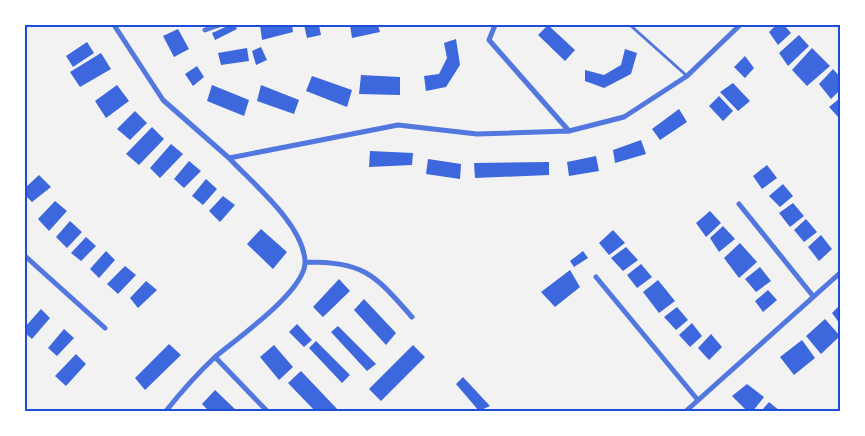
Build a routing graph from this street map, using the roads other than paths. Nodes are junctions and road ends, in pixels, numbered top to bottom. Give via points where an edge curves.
1 (114, 25) edge
2 (219, 25) edge
3 (495, 25) edge
4 (630, 25) edge
5 (740, 25) edge
6 (205, 30) dead end
7 (687, 76) junction
8 (569, 131) junction
9 (229, 158) junction
10 (739, 204) dead end
11 (25, 256) edge
12 (305, 262) junction
13 (840, 273) edge
14 (596, 277) dead end
15 (813, 296) junction
16 (412, 316) dead end
17 (105, 328) dead end
18 (215, 358) junction
19 (697, 400) junction
20 (688, 410) edge
21 (166, 411) edge
22 (267, 411) edge

1 - 9 street via 163,100
2 - 6 street
3 - 8 street via 490,40
4 - 7 lane
5 - 7 street
7 - 8 street via 624,117
8 - 9 street via 477,134 398,125
9 - 12 street via 288,221 298,238
10 - 15 street
11 - 17 street
12 - 16 street via 348,264 362,270 383,284
12 - 18 street via 298,282 282,301
13 - 15 street
14 - 19 street
15 - 19 street
18 - 21 street via 188,383
18 - 22 street
19 - 20 street

